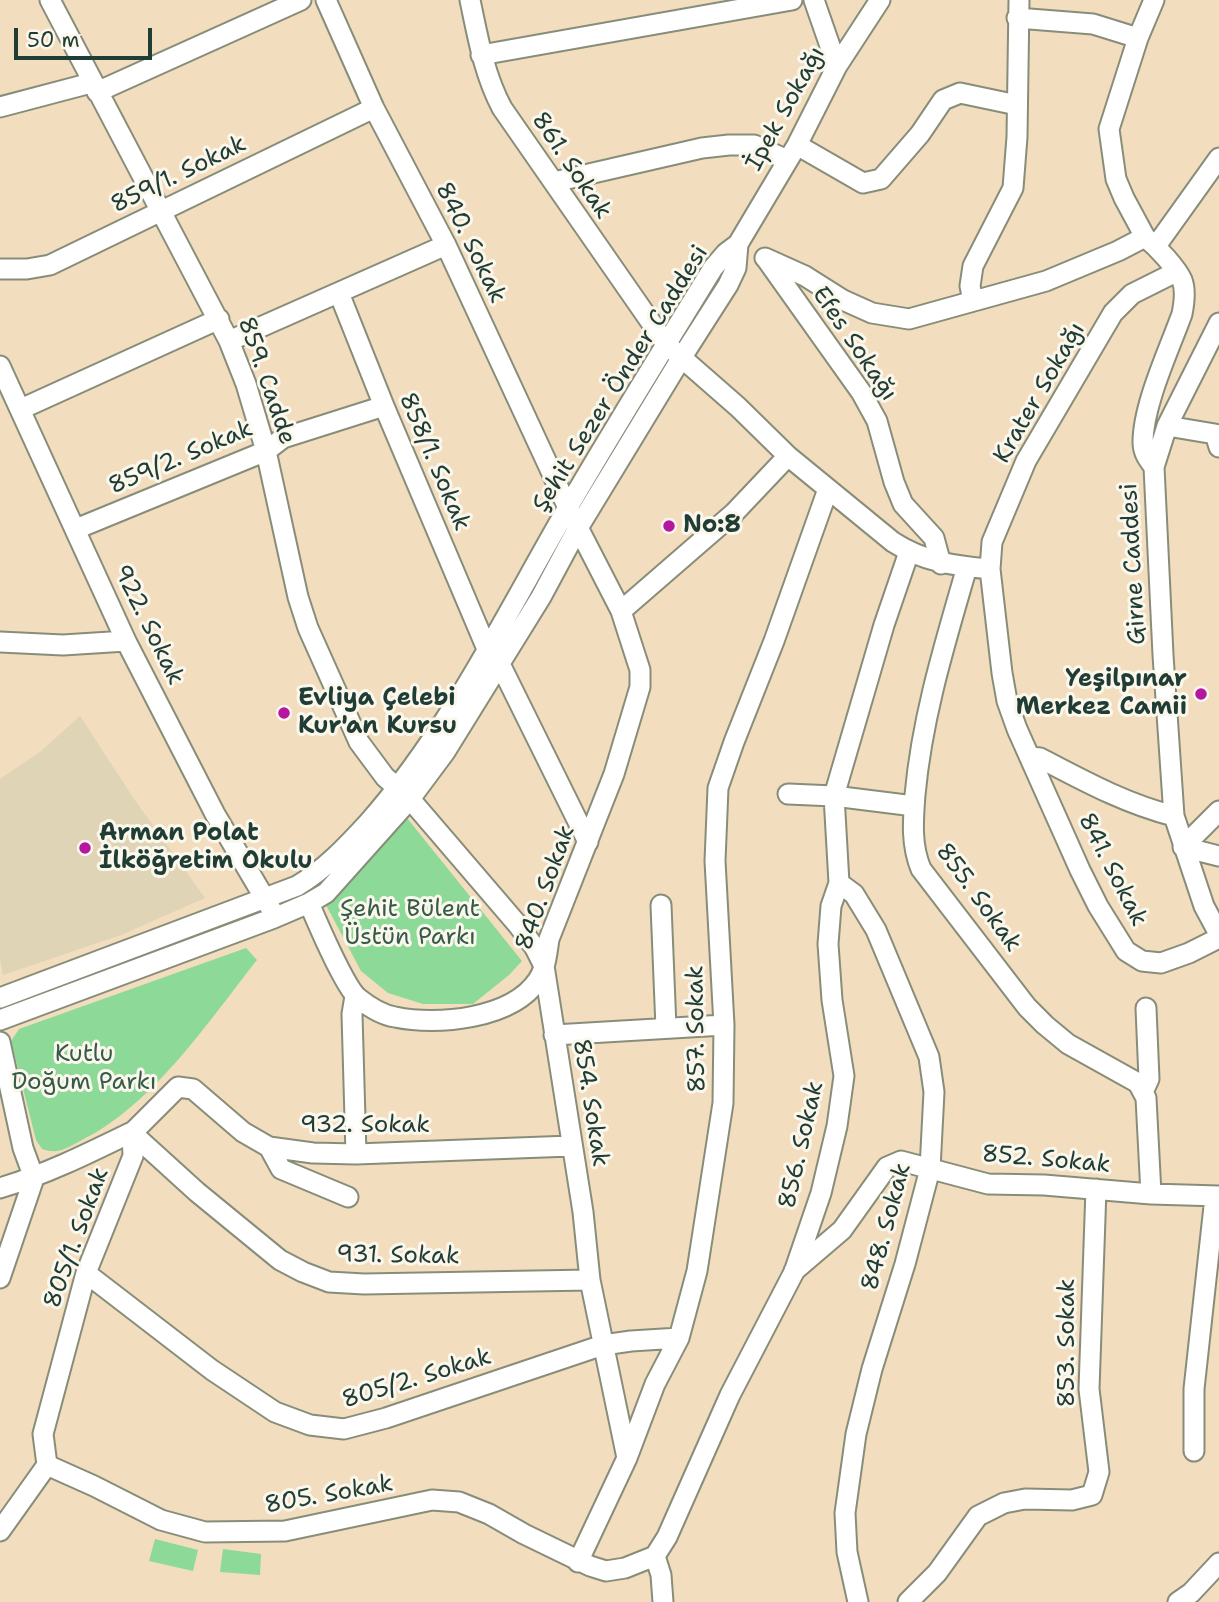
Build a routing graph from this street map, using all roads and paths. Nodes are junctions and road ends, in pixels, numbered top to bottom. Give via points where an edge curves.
1 (50, 0) edge
2 (301, 0) edge
3 (326, 0) edge
4 (470, 0) edge
5 (792, 0) edge
6 (814, 0) edge
7 (880, 0) edge
8 (1154, 0) edge
9 (1018, 9) edge
10 (1138, 38) junction
11 (481, 55) junction
12 (837, 66) junction
13 (94, 87) junction
14 (1017, 105) junction
15 (0, 107) edge
16 (374, 108) junction
17 (792, 153) junction
18 (1219, 158) edge
19 (554, 182) junction
20 (162, 211) junction
21 (1150, 241) junction
22 (738, 244) junction
23 (446, 246) junction
24 (765, 258) junction
25 (0, 269) edge
26 (1176, 272) junction
27 (339, 293) junction
28 (974, 301) junction
29 (219, 319) junction
30 (1219, 323) edge
31 (229, 341) junction
32 (674, 350) junction
33 (0, 366) edge
34 (4, 390) edge
35 (384, 406) junction
36 (21, 410) junction
37 (1167, 426) junction
38 (1219, 447) edge
39 (265, 451) junction
40 (788, 456) junction
41 (1154, 467) junction
42 (828, 489) junction
43 (568, 508) junction
44 (76, 528) junction
45 (578, 528) junction
46 (909, 552) junction
47 (941, 564) junction
48 (967, 567) junction
49 (990, 569) junction
50 (621, 611) junction
51 (126, 641) junction
52 (0, 642) edge
53 (494, 657) junction
54 (1031, 757) junction
55 (404, 794) junction
56 (788, 794) dead end
57 (834, 796) junction
58 (915, 806) junction
59 (1219, 811) edge
60 (1174, 816) junction
61 (588, 842) junction
62 (1183, 847) junction
63 (1219, 856) edge
64 (839, 883) junction
65 (266, 899) junction
66 (309, 903) junction
67 (661, 905) dead end
68 (275, 918) junction
69 (1219, 936) edge
70 (544, 967) junction
71 (355, 996) junction
72 (0, 998) edge
73 (1146, 1007) dead end
74 (0, 1020) edge
75 (724, 1025) junction
76 (666, 1028) junction
77 (554, 1035) junction
78 (0, 1042) edge
79 (1143, 1092) junction
80 (133, 1132) junction
81 (571, 1146) junction
82 (269, 1147) junction
83 (356, 1154) junction
84 (930, 1169) junction
85 (34, 1178) junction
86 (0, 1188) edge
87 (1096, 1189) junction
88 (1151, 1194) junction
89 (348, 1197) dead end
90 (1217, 1197) edge
91 (793, 1272) junction
92 (86, 1273) junction
93 (0, 1279) edge
94 (590, 1280) junction
95 (679, 1338) junction
96 (603, 1345) junction
97 (1195, 1451) dead end
98 (627, 1458) junction
99 (47, 1465) junction
100 (0, 1531) edge
101 (655, 1556) junction
102 (578, 1562) junction
103 (1219, 1563) edge
104 (1188, 1599) edge
105 (663, 1602) edge
106 (858, 1602) edge
107 (908, 1602) edge

1 - 13 street, 859. Cadde
2 - 13 street
3 - 16 street, 840. Sokak
4 - 11 street, 861. Sokak
5 - 11 street
6 - 12 street
7 - 12 street, İpek Sokağı
8 - 10 street
9 - 10 street
9 - 14 street
10 - 21 street via 1109,129 1116,179
11 - 19 street, 861. Sokak via 502,108
12 - 17 street, İpek Sokağı
13 - 15 street
13 - 20 street, 859. Cadde
14 - 17 street via 960,93 943,100 881,179 863,183
14 - 28 street via 1013,188 972,266
16 - 20 street, 859/1. Sokak
16 - 23 street, 840. Sokak
17 - 19 street via 754,145 702,148
17 - 22 street, İpek Sokağı
18 - 21 street
19 - 32 street, 861. Sokak
20 - 25 street, 859/1. Sokak via 50,265
20 - 29 street, 859. Cadde
21 - 26 street
21 - 28 street via 1046,281
22 - 24 street, Efes Sokağı
22 - 32 street, Şehit Sezer Önder Caddesi via 713,268
23 - 27 street
23 - 43 street, 840. Sokak
24 - 28 street via 872,313 909,319
24 - 47 street, Efes Sokağı via 861,392 877,421 903,504 934,538
26 - 41 street via 1183,281 1182,314 1148,408 1143,442 1145,456
26 - 49 street, Krater Sokağı via 1132,294 1114,313 1026,461 992,542
27 - 31 street
27 - 35 street, 858/1. Sokak
29 - 31 street, 859. Cadde
29 - 36 street
30 - 37 street, Girne Caddesi
31 - 39 street, 859. Cadde
32 - 40 street, 861. Sokak
32 - 43 street, Şehit Sezer Önder Caddesi
32 - 45 street, Şehit Sezer Önder Caddesi
33 - 34 street, 922. Sokak
34 - 36 street, 922. Sokak
35 - 39 street, 859/2. Sokak via 283,438
35 - 53 street, 858/1. Sokak
36 - 44 street, 922. Sokak
37 - 38 street via 1215,434
37 - 41 street, Girne Caddesi
39 - 44 street, 859/2. Sokak
39 - 55 street, 859. Cadde via 308,628 359,742
40 - 42 street, 861. Sokak
40 - 50 street via 734,513
41 - 60 street, Girne Caddesi
42 - 46 street, 861. Sokak
42 - 75 street, 857. Sokak via 718,788 715,861
43 - 45 street, 840. Sokak
43 - 53 street, Şehit Sezer Önder Caddesi
44 - 51 street, 922. Sokak
45 - 50 street, 840. Sokak
45 - 53 street, Şehit Sezer Önder Caddesi via 541,597
46 - 47 street, 861. Sokak
46 - 57 street, 856. Sokak
47 - 48 street, 861. Sokak
48 - 49 street, 861. Sokak
48 - 58 street, 855. Sokak via 926,713
49 - 54 street via 1007,701
50 - 61 street, 840. Sokak via 640,670 640,687
51 - 52 street
51 - 65 street, 922. Sokak via 215,814
53 - 55 street, Şehit Sezer Önder Caddesi
53 - 61 street, 858/1. Sokak
54 - 60 street via 1112,795
54 - 69 street, 841. Sokak via 1080,870 1126,951 1142,961 1161,963
55 - 65 street, Şehit Sezer Önder Caddesi via 318,873
55 - 66 street, Şehit Sezer Önder Caddesi via 326,893
55 - 70 street, 854. Sokak via 518,925
56 - 57 street
57 - 58 street
57 - 64 street, 856. Sokak
58 - 79 street, 855. Sokak via 914,852 921,869 1027,1007 1069,1044 1139,1083
59 - 62 street
60 - 62 street, Girne Caddesi
61 - 70 street, 840. Sokak via 552,929
62 - 63 street
62 - 69 street, Girne Caddesi
64 - 84 street, 848. Sokak via 854,894 876,930 929,1057 934,1092
64 - 91 street, 856. Sokak via 831,906 828,944 844,1076 821,1193
65 - 68 street, 922. Sokak
65 - 72 street, Şehit Sezer Önder Caddesi
66 - 68 street, Şehit Sezer Önder Caddesi
66 - 71 street
67 - 76 street
68 - 74 street, Şehit Sezer Önder Caddesi
70 - 71 street, 840. Sokak via 538,981 521,996 478,1016 452,1021 393,1017
70 - 77 street, 854. Sokak
71 - 83 street
73 - 79 street via 1149,1080
75 - 76 street
75 - 95 street, 857. Sokak via 723,1103 697,1270
76 - 77 street
77 - 81 street, 854. Sokak
78 - 85 street
79 - 88 street
80 - 82 street, 932. Sokak via 178,1087 194,1089 243,1132
80 - 85 street
80 - 92 street, 805/1. Sokak via 130,1165
80 - 94 street, 931. Sokak via 279,1260 329,1282
81 - 83 street, 932. Sokak
81 - 94 street, 854. Sokak
82 - 83 street, 932. Sokak
82 - 89 street via 281,1169
84 - 87 street, 852. Sokak via 988,1184
84 - 91 street, 852. Sokak via 901,1161 887,1167 842,1230
84 - 106 street, 848. Sokak via 856,1434 845,1513 847,1552
85 - 86 street
85 - 93 street
87 - 88 street, 852. Sokak
87 - 107 street, 853. Sokak via 1089,1389 1099,1472 1091,1495 1072,1500 1025,1499 978,1516 937,1573
88 - 90 street, 852. Sokak
90 - 97 street via 1194,1389
91 - 101 street, 856. Sokak
92 - 96 street, 805/2. Sokak via 221,1377 275,1412 310,1425 344,1429 386,1418
92 - 99 street, 805/1. Sokak via 43,1434
94 - 96 street, 854. Sokak
95 - 96 street, 805/2. Sokak
95 - 98 street, 857. Sokak via 655,1384
96 - 98 street, 854. Sokak
98 - 102 street, 857. Sokak
99 - 100 street
99 - 102 street, 805. Sokak via 161,1520 205,1532 285,1531 432,1500 459,1502
101 - 102 street, 805. Sokak via 606,1570
101 - 105 street
103 - 104 street

